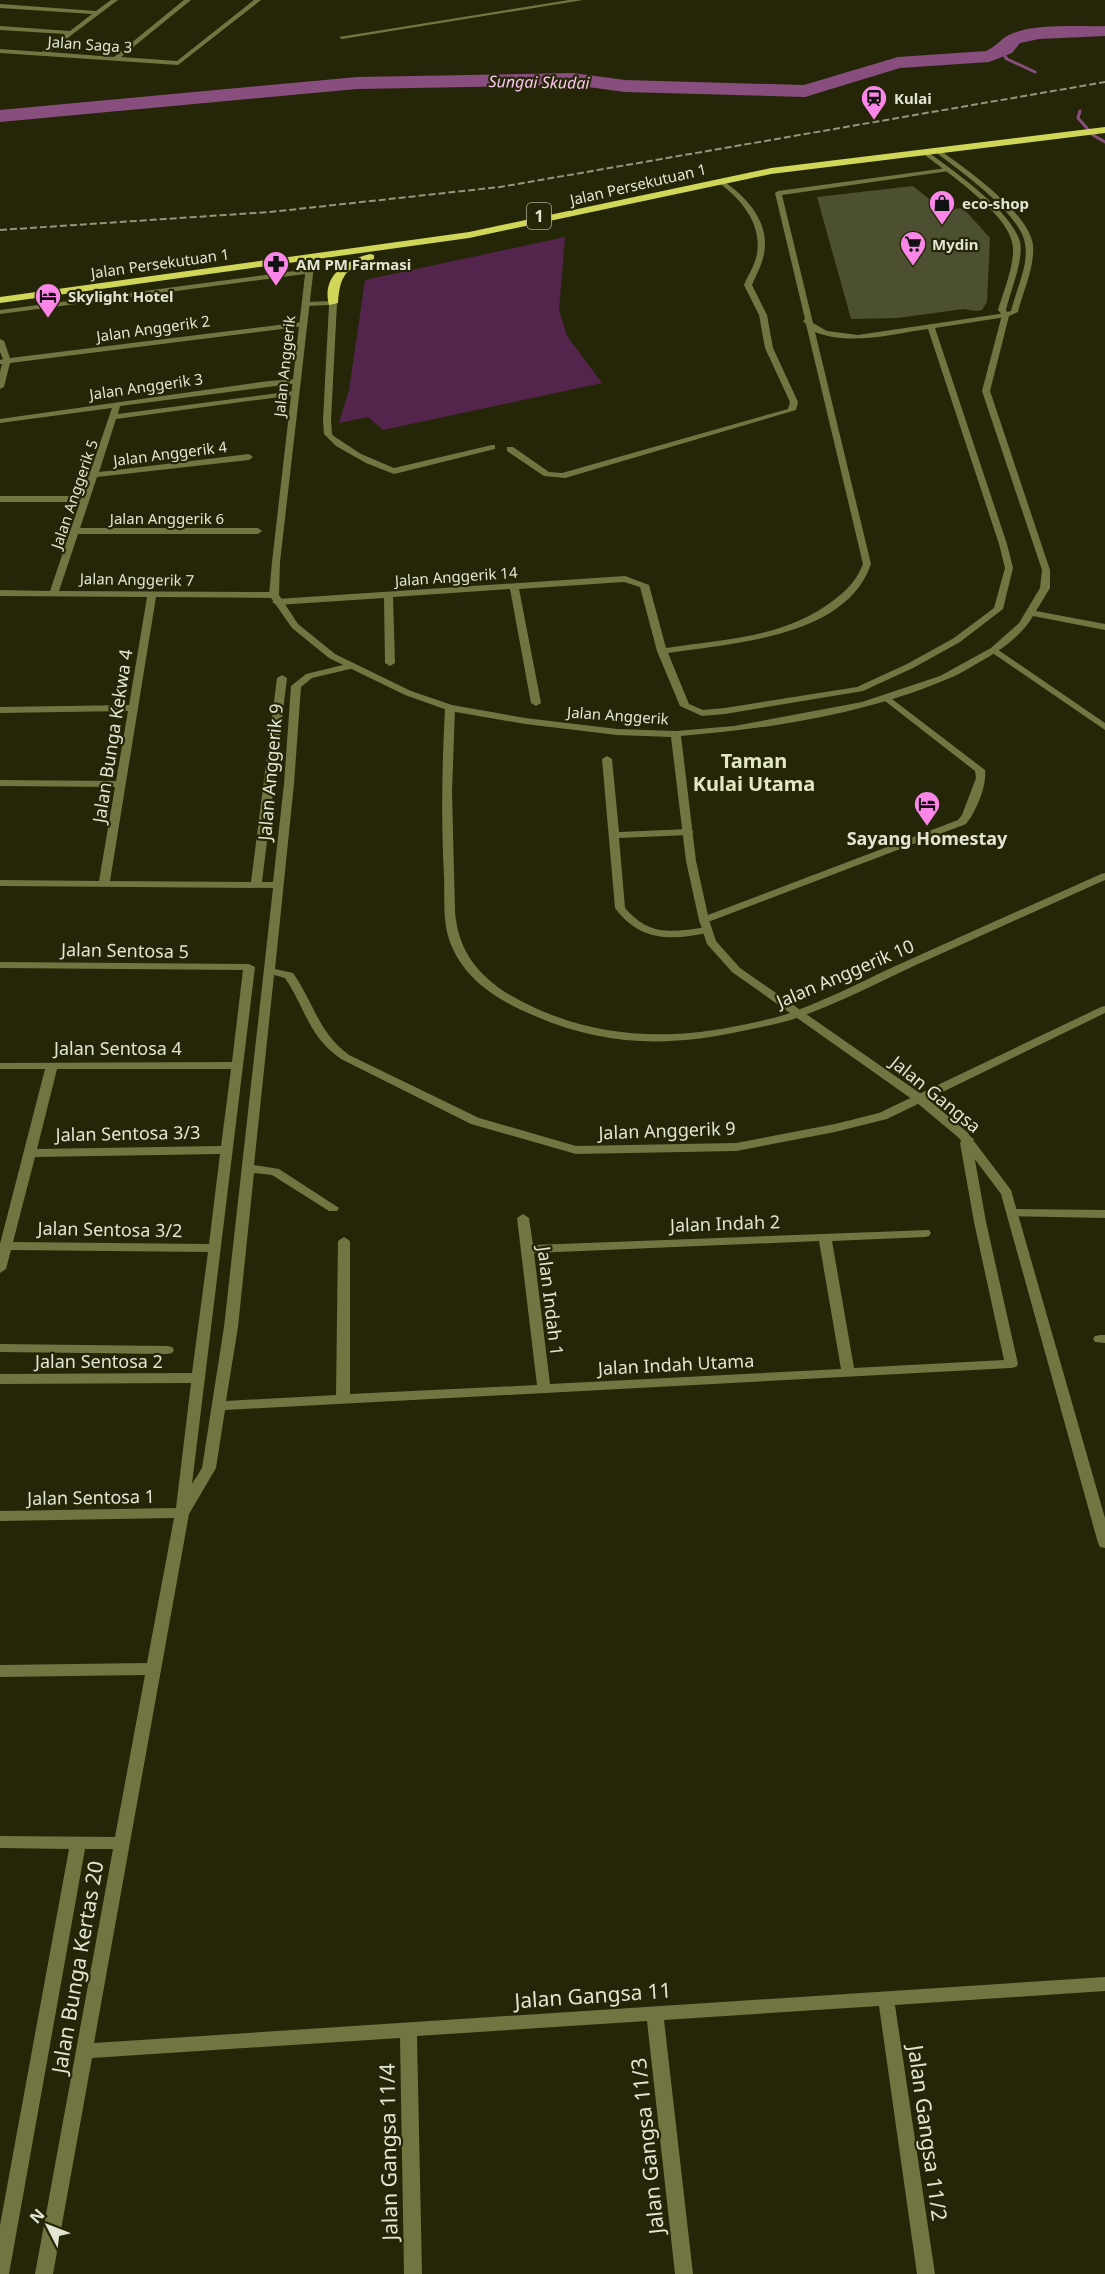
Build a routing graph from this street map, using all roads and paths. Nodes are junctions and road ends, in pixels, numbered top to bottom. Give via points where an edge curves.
1 (115, 0) edge
2 (188, 0) edge
3 (258, 0) edge
4 (579, 0) edge
5 (0, 6) edge
6 (98, 13) junction
7 (0, 28) edge
8 (71, 33) junction
9 (342, 37) dead end
10 (0, 51) edge
11 (43, 54) junction
12 (114, 60) junction
13 (1103, 127) edge
14 (1079, 130) junction
15 (935, 149) junction
16 (923, 151) junction
17 (947, 170) junction
18 (720, 181) junction
19 (432, 240) junction
20 (1016, 248) junction
21 (1029, 249) junction
22 (311, 258) junction
23 (310, 271) junction
24 (0, 293) edge
25 (0, 300) edge
26 (333, 303) junction
27 (306, 304) junction
28 (0, 312) edge
29 (1006, 315) junction
30 (807, 321) junction
31 (303, 324) junction
32 (931, 326) junction
33 (858, 337) junction
34 (0, 341) edge
35 (814, 351) junction
36 (3, 362) edge
37 (296, 381) junction
38 (0, 387) edge
39 (294, 393) junction
40 (117, 404) junction
41 (115, 417) junction
42 (0, 421) edge
43 (492, 447) dead end
44 (510, 449) dead end
45 (249, 457) dead end
46 (94, 475) junction
47 (0, 499) edge
48 (86, 499) junction
49 (75, 531) junction
50 (258, 531) dead end
51 (514, 587) junction
52 (0, 593) edge
53 (54, 593) junction
54 (152, 595) junction
55 (388, 595) junction
56 (275, 598) junction
57 (1032, 613) junction
58 (1105, 627) edge
59 (994, 650) junction
60 (662, 651) junction
61 (390, 663) dead end
62 (351, 666) junction
63 (282, 678) dead end
64 (888, 699) junction
65 (536, 703) dead end
66 (133, 708) junction
67 (450, 708) junction
68 (0, 710) edge
69 (1105, 727) edge
70 (676, 734) junction
71 (607, 759) dead end
72 (121, 784) junction
73 (1, 786) edge
74 (689, 832) junction
75 (614, 835) junction
76 (1105, 876) edge
77 (0, 883) edge
78 (104, 883) junction
79 (256, 885) junction
80 (277, 885) junction
81 (705, 925) junction
82 (0, 965) edge
83 (249, 967) joint
84 (269, 971) junction
85 (1105, 1009) edge
86 (798, 1014) junction
87 (237, 1065) junction
88 (0, 1066) edge
89 (52, 1066) junction
90 (920, 1099) junction
91 (968, 1139) junction
92 (227, 1150) junction
93 (30, 1153) junction
94 (249, 1168) junction
95 (333, 1208) dead end
96 (1014, 1213) junction
97 (1105, 1214) edge
98 (523, 1218) dead end
99 (925, 1233) dead end
100 (825, 1238) junction
101 (344, 1241) dead end
102 (6, 1246) junction
103 (214, 1248) junction
104 (527, 1250) junction
105 (0, 1269) edge
106 (0, 1348) edge
107 (167, 1350) dead end
108 (848, 1373) junction
109 (199, 1378) junction
110 (0, 1380) edge
111 (544, 1389) junction
112 (343, 1399) junction
113 (219, 1406) junction
114 (182, 1513) junction
115 (0, 1516) edge
116 (1105, 1543) edge
117 (154, 1669) junction
118 (0, 1671) edge
119 (0, 1842) edge
120 (78, 1842) junction
121 (122, 1843) junction
122 (1105, 1984) edge
123 (886, 1998) junction
124 (655, 2014) junction
125 (408, 2030) junction
126 (84, 2051) junction
127 (0, 2274) edge
128 (44, 2274) edge
129 (413, 2274) edge
130 (684, 2274) edge
131 (926, 2274) edge

1 - 6 street
2 - 12 street
3 - 12 street, Jalan Saga 3 via 178,63
4 - 9 street
5 - 6 street
6 - 8 street
7 - 8 street
8 - 11 street
10 - 11 street, Jalan Saga 3
11 - 12 street, Jalan Saga 3
13 - 14 highway, Jalan Persekutuan 1 / 1
14 - 15 highway, Jalan Persekutuan 1 / 1
14 - 24 highway, Jalan Persekutuan 1 / 1 via 924,144 790,164 437,234
15 - 16 highway, Jalan Persekutuan 1 / 1
15 - 21 street via 998,200 1025,229
16 - 17 street
16 - 18 highway, Jalan Persekutuan 1 / 1
17 - 20 street via 985,201 1011,230
17 - 30 street via 778,193
18 - 19 highway, Jalan Persekutuan 1 / 1 via 531,223
18 - 44 street via 748,204 754,216 762,249 748,285 763,315 769,348 794,402 792,410 562,476 547,474
19 - 22 highway, Jalan Persekutuan 1 / 1
19 - 26 highway via 347,265 336,276
20 - 21 street
20 - 29 street, Jalan Anggerik via 1002,310
21 - 29 street, Jalan Anggerik via 1014,312
22 - 23 street, Jalan Anggerik
22 - 25 highway, Jalan Persekutuan 1 / 1
23 - 27 street, Jalan Anggerik
23 - 28 street
26 - 27 street
26 - 43 street via 327,420 328,434 335,442 394,471
27 - 31 street, Jalan Anggerik
29 - 32 street
29 - 57 street, Jalan Anggerik via 986,391 1045,558 1045,588
30 - 33 street via 825,333
30 - 35 street
31 - 36 street, Jalan Anggerik 2
31 - 37 street, Jalan Anggerik
32 - 33 street
32 - 60 street via 1009,568 998,609 957,640 860,689 725,711 702,713 685,706
33 - 35 street via 826,343
34 - 36 street
35 - 60 street via 866,571 848,593 790,628
36 - 38 street
37 - 39 street, Jalan Anggerik
37 - 40 street, Jalan Anggerik 3
39 - 41 street
39 - 56 street, Jalan Anggerik
40 - 41 street, Jalan Anggerik 5
40 - 42 street, Jalan Anggerik 3
41 - 46 street, Jalan Anggerik 5
45 - 46 street, Jalan Anggerik 4
46 - 48 street, Jalan Anggerik 5
47 - 48 street
48 - 49 street, Jalan Anggerik 5
49 - 50 street, Jalan Anggerik 6
49 - 53 street, Jalan Anggerik 5
51 - 55 street, Jalan Anggerik 14
51 - 60 street, Jalan Anggerik 14 via 636,581 644,585
51 - 65 street
52 - 53 street, Jalan Anggerik 7
53 - 54 street, Jalan Anggerik 7
54 - 56 street, Jalan Anggerik 7
54 - 66 street, Jalan Bunga Kekwa 4
55 - 56 street, Jalan Anggerik 14
55 - 61 street
56 - 62 street, Jalan Anggerik via 295,626
57 - 58 street
57 - 59 street, Jalan Anggerik
59 - 64 street, Jalan Anggerik via 943,678
59 - 69 street
62 - 67 street, Jalan Anggerik via 384,684
62 - 80 street, Jalan Anggerik 9 via 309,676 296,686
63 - 79 street
64 - 70 street, Jalan Anggerik via 768,724
64 - 81 street via 980,770 981,778 967,816 953,826
66 - 68 street
66 - 72 street, Jalan Bunga Kekwa 4
67 - 70 street, Jalan Anggerik via 617,732
67 - 86 street, Jalan Anggerik 10 via 446,807 452,929 464,962 474,976 491,990 555,1023 608,1036 678,1039 753,1027
70 - 74 street, Jalan Gangsa
71 - 75 street
72 - 73 street
72 - 78 street, Jalan Bunga Kekwa 4
74 - 75 street
74 - 81 street, Jalan Gangsa
75 - 81 street via 620,908 630,923 660,934
76 - 86 street, Jalan Anggerik 10
77 - 78 street
78 - 79 street
79 - 80 street
80 - 84 street, Jalan Anggerik 9
81 - 86 street, Jalan Gangsa via 711,942 736,970
82 - 83 street, Jalan Sentosa 5
83 - 87 street, Jalan Bunga Kertas 20
84 - 90 street, Jalan Anggerik 9 via 289,975 317,1032 345,1057 475,1121 576,1150 736,1147 883,1116
84 - 94 street, Jalan Anggerik 9
85 - 90 street, Jalan Anggerik 9
86 - 90 street, Jalan Gangsa
87 - 89 street, Jalan Sentosa 4
87 - 92 street, Jalan Bunga Kertas 20
88 - 89 street, Jalan Sentosa 4
89 - 93 street
90 - 91 street, Jalan Gangsa
91 - 96 street, Jalan Gangsa via 1007,1194
91 - 108 street, Jalan Indah Utama via 980,1222 1011,1364
92 - 93 street, Jalan Sentosa 3/3
92 - 103 street, Jalan Bunga Kertas 20
93 - 102 street
94 - 95 street via 275,1172
94 - 113 street, Jalan Anggerik 9
96 - 97 street
96 - 116 street, Jalan Gangsa
98 - 104 street, Jalan Indah 1
99 - 100 street, Jalan Indah 2
100 - 104 street, Jalan Indah 2
100 - 108 street
101 - 112 street
102 - 103 street, Jalan Sentosa 3/2
102 - 105 street
103 - 109 street, Jalan Bunga Kertas 20
104 - 111 street, Jalan Indah 1
106 - 107 street
108 - 111 street, Jalan Indah Utama
109 - 110 street, Jalan Sentosa 2
109 - 114 street, Jalan Bunga Kertas 20
111 - 112 street, Jalan Indah Utama
112 - 113 street, Jalan Indah Utama
113 - 114 street, Jalan Anggerik 9 via 209,1468
114 - 115 street, Jalan Sentosa 1
114 - 117 street, Jalan Bunga Kertas 20
117 - 118 street
117 - 121 street, Jalan Bunga Kertas 20
119 - 120 street
120 - 121 street
120 - 127 street, Jalan Bunga Kertas 20
121 - 126 street, Jalan Bunga Kertas 20
122 - 123 street, Jalan Gangsa 11
123 - 124 street, Jalan Gangsa 11
123 - 131 street, Jalan Gangsa 11/2
124 - 125 street, Jalan Gangsa 11
124 - 130 street, Jalan Gangsa 11/3
125 - 126 street, Jalan Gangsa 11
125 - 129 street, Jalan Gangsa 11/4
126 - 128 street, Jalan Bunga Kertas 20

